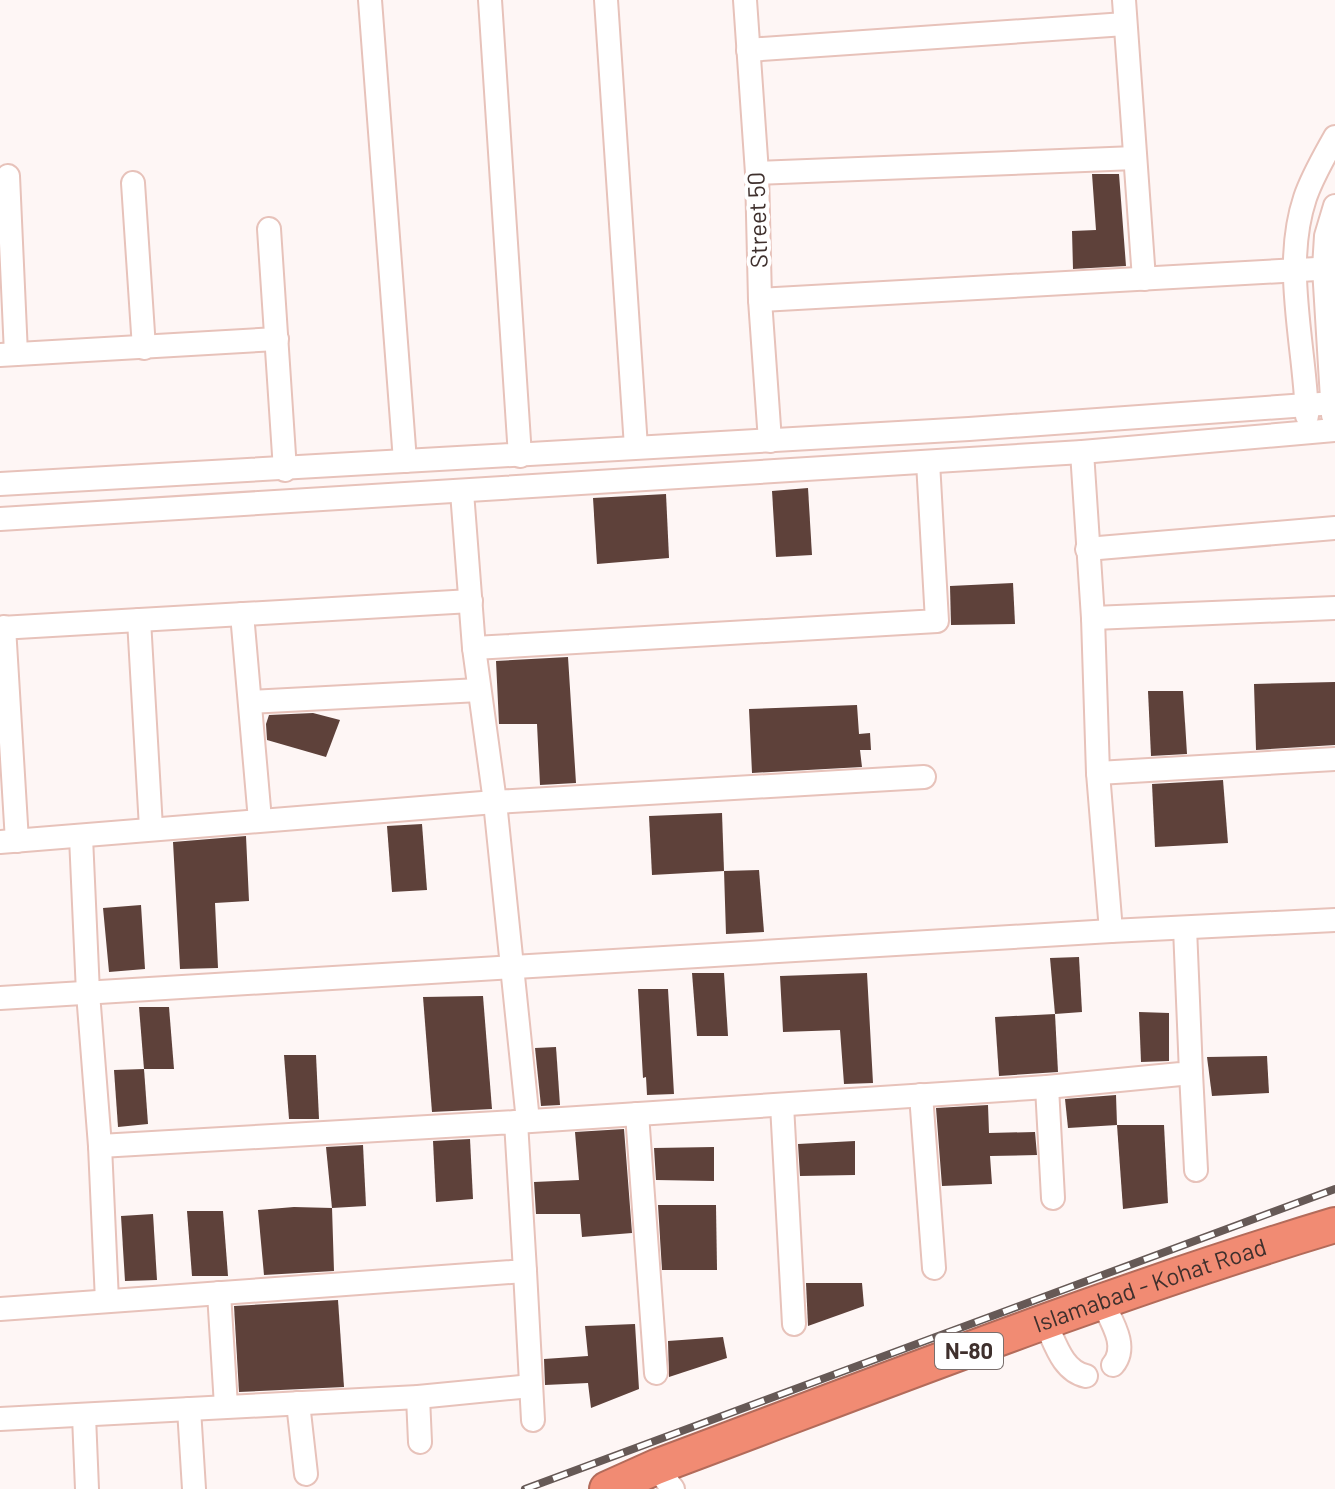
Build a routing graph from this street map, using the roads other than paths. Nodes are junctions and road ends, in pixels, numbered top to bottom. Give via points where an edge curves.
1 (370, 0) edge
2 (490, 0) edge
3 (606, 0) edge
4 (745, 0) edge
5 (1124, 0) edge
6 (1125, 24) junction
7 (748, 50) junction
8 (1335, 137) edge
9 (1135, 158) junction
10 (757, 173) junction
11 (8, 176) dead end
12 (133, 183) dead end
13 (1335, 206) edge
14 (269, 229) dead end
15 (1330, 268) edge
16 (1296, 269) junction
17 (1144, 279) junction
18 (760, 300) junction
19 (277, 339) junction
20 (144, 348) junction
21 (8, 355) edge
22 (1307, 403) junction
23 (1334, 403) edge
24 (1334, 430) edge
25 (1308, 433) junction
26 (770, 441) junction
27 (696, 444) junction
28 (636, 447) junction
29 (1082, 452) junction
30 (520, 456) junction
31 (405, 461) junction
32 (928, 462) junction
33 (285, 470) junction
34 (699, 476) junction
35 (0, 484) edge
36 (462, 492) junction
37 (0, 519) edge
38 (1335, 528) edge
39 (1087, 549) junction
40 (471, 601) junction
41 (1335, 608) edge
42 (242, 614) junction
43 (1093, 618) junction
44 (139, 620) junction
45 (2, 628) edge
46 (474, 648) junction
47 (479, 690) junction
48 (250, 702) junction
49 (1335, 759) edge
50 (1098, 773) junction
51 (924, 777) dead end
52 (495, 802) junction
53 (260, 820) junction
54 (151, 828) junction
55 (81, 837) junction
56 (9, 841) edge
57 (1335, 920) edge
58 (1185, 928) junction
59 (1111, 931) junction
60 (512, 966) junction
61 (88, 993) junction
62 (0, 998) edge
63 (1191, 1073) junction
64 (1047, 1087) junction
65 (921, 1095) junction
66 (782, 1105) junction
67 (637, 1114) junction
68 (522, 1121) junction
69 (100, 1146) junction
70 (1196, 1170) dead end
71 (1053, 1198) dead end
72 (1335, 1225) edge
73 (934, 1268) dead end
74 (525, 1271) junction
75 (219, 1293) junction
76 (107, 1301) junction
77 (1102, 1301) junction
78 (0, 1309) edge
79 (1045, 1322) junction
80 (794, 1324) dead end
81 (1113, 1365) dead end
82 (656, 1373) dead end
83 (1086, 1376) dead end
84 (531, 1386) junction
85 (418, 1397) junction
86 (298, 1403) junction
87 (226, 1406) junction
88 (189, 1409) junction
89 (84, 1416) junction
90 (0, 1419) edge
91 (533, 1420) dead end
92 (420, 1442) dead end
93 (306, 1474) dead end
94 (665, 1478) edge
95 (87, 1489) edge
96 (194, 1489) edge
97 (607, 1489) edge

1 - 31 street
2 - 30 street
3 - 28 street
4 - 7 street, Street 50
5 - 6 street
6 - 7 street
6 - 9 street
7 - 10 street, Street 50
8 - 16 street via 1305,199
9 - 10 street
9 - 17 street
10 - 18 street, Street 50
11 - 21 street
12 - 20 street
13 - 15 street via 1326,236
14 - 19 street
15 - 16 street
15 - 23 street
16 - 17 street
16 - 22 street
17 - 18 street
18 - 26 street, Street 50
19 - 20 street
19 - 33 street
20 - 21 street
22 - 23 street
22 - 25 street
22 - 26 street
23 - 24 street
24 - 25 street
25 - 29 street
26 - 27 street
27 - 28 street
27 - 34 street
28 - 30 street
29 - 32 street
29 - 39 street
30 - 31 street
31 - 33 street
32 - 34 street
32 - 46 street via 937,621
33 - 35 street
34 - 36 street
36 - 37 street
36 - 40 street
38 - 39 street
39 - 43 street
40 - 42 street
40 - 46 street
41 - 43 street
42 - 44 street
42 - 48 street
43 - 50 street
44 - 45 street
44 - 54 street
45 - 56 street
46 - 47 street
47 - 48 street
47 - 52 street
48 - 53 street
49 - 50 street
50 - 59 street
51 - 52 street
52 - 53 street
52 - 60 street
53 - 54 street
54 - 55 street
55 - 56 street
55 - 61 street
57 - 58 street
58 - 59 street
58 - 63 street
59 - 60 street
60 - 61 street
60 - 68 street
61 - 62 street
61 - 69 street
63 - 64 street
63 - 70 street
64 - 65 street
64 - 71 street
65 - 66 street
65 - 73 street
66 - 67 street
66 - 80 street
67 - 68 street
67 - 82 street
68 - 69 street
68 - 74 street
69 - 76 street
72 - 77 highway, Islamabad - Kohat Road / N-80
74 - 75 street
74 - 84 street
75 - 76 street
75 - 87 street
76 - 78 street
77 - 79 highway, Islamabad - Kohat Road / N-80
77 - 81 street via 1121,1347
79 - 83 street via 1067,1366
79 - 94 highway, Islamabad - Kohat Road / N-80
84 - 85 street
84 - 91 street
85 - 86 street
85 - 92 street
86 - 87 street
86 - 93 street
87 - 88 street
88 - 89 street
88 - 96 street
89 - 90 street
89 - 95 street
94 - 97 highway, Islamabad - Kohat Road / N-80

